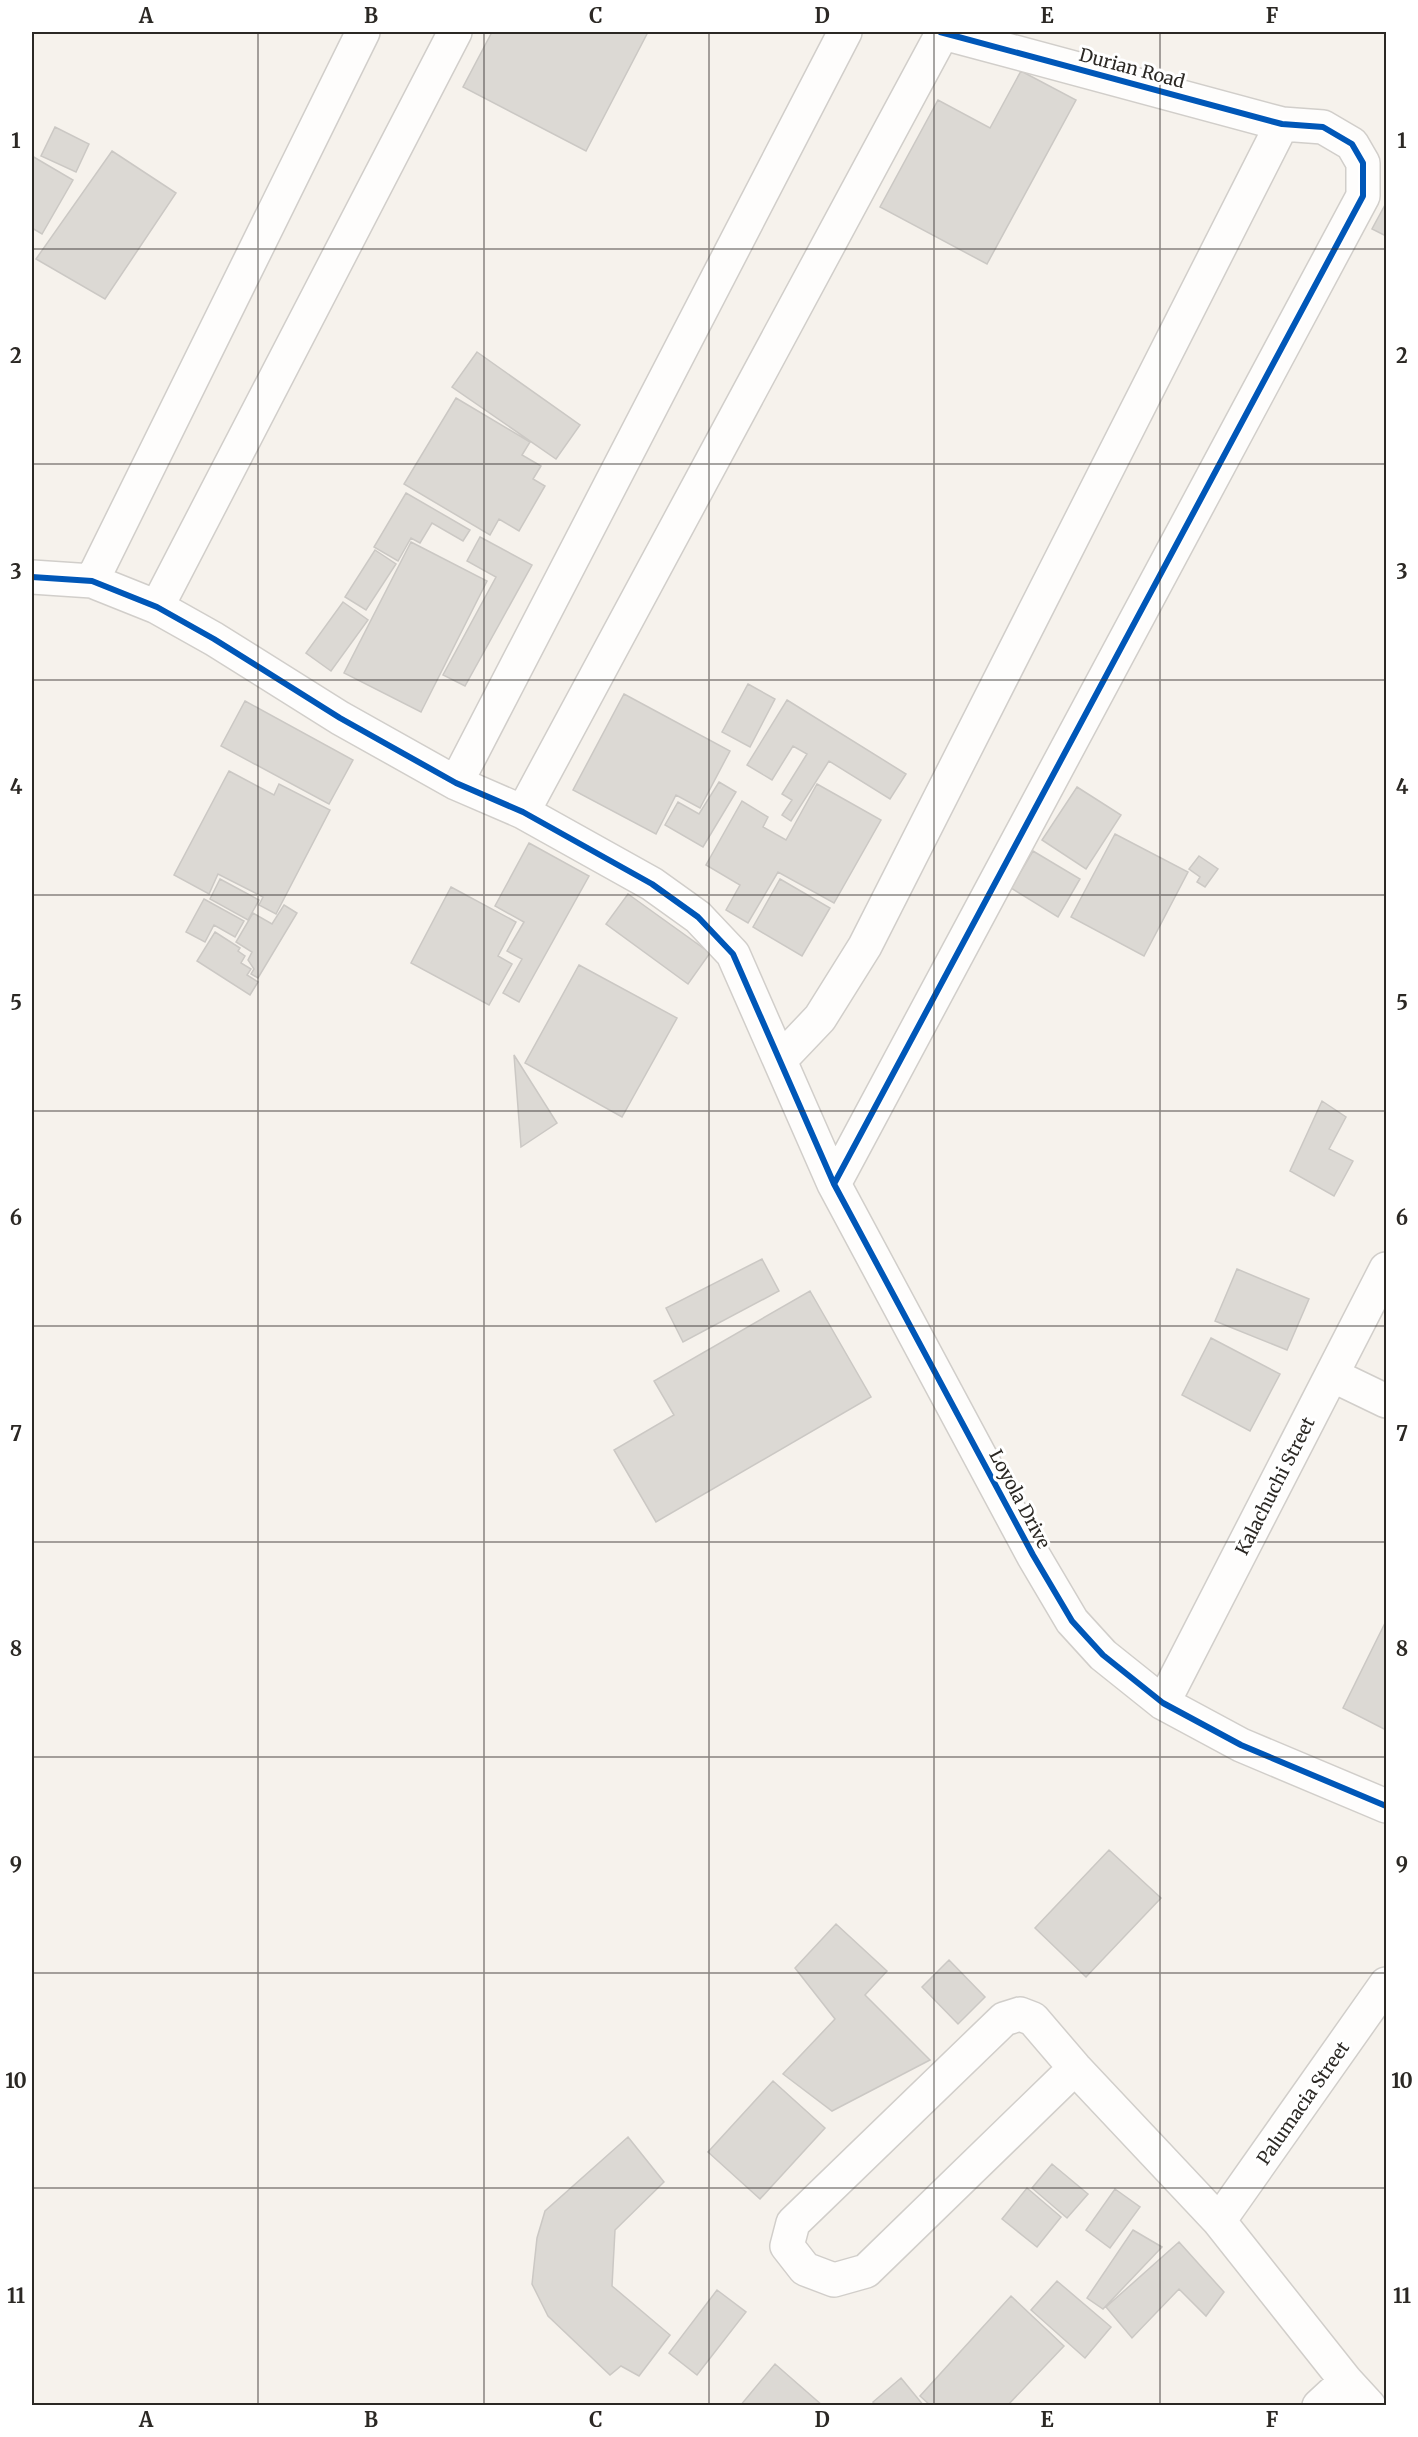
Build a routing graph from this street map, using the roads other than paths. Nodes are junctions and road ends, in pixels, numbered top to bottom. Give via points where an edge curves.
1 (363, 32) edge
2 (455, 32) edge
3 (845, 32) edge
4 (942, 32) edge
5 (1282, 124) junction
6 (32, 577) edge
7 (93, 581) junction
8 (157, 607) junction
9 (456, 783) junction
10 (524, 812) junction
11 (780, 1060) junction
12 (834, 1184) junction
13 (1386, 1269) edge
14 (1332, 1375) junction
15 (1386, 1401) edge
16 (1163, 1703) junction
17 (1386, 1806) edge
18 (1386, 1984) edge
19 (1075, 2068) junction
20 (1219, 2221) junction
21 (1346, 2381) junction
22 (1319, 2406) edge
23 (1369, 2406) edge

1 - 7 street
2 - 8 street
3 - 9 street
4 - 5 street, Durian Road
4 - 10 street
5 - 11 street via 865,946 820,1018
5 - 12 street, Durian Road via 1323,127 1352,144 1363,163 1363,196
6 - 7 street, Loyola Drive
7 - 8 street, Loyola Drive
8 - 9 street, Loyola Drive
9 - 10 street, Loyola Drive
10 - 11 street, Loyola Drive via 652,884 698,917 733,954
11 - 12 street, Loyola Drive
12 - 16 street, Loyola Drive via 1072,1621 1103,1655
13 - 14 street, Kalachuchi Street
14 - 15 street
14 - 16 street, Kalachuchi Street
16 - 17 street, Loyola Drive via 1241,1745
18 - 20 street, Palumacia Street
19 - 19 street via 866,2271 834,2280 805,2269 787,2246 793,2223 1004,2019 1020,2014 1033,2019
19 - 20 street
20 - 21 street
21 - 22 street
21 - 23 street

